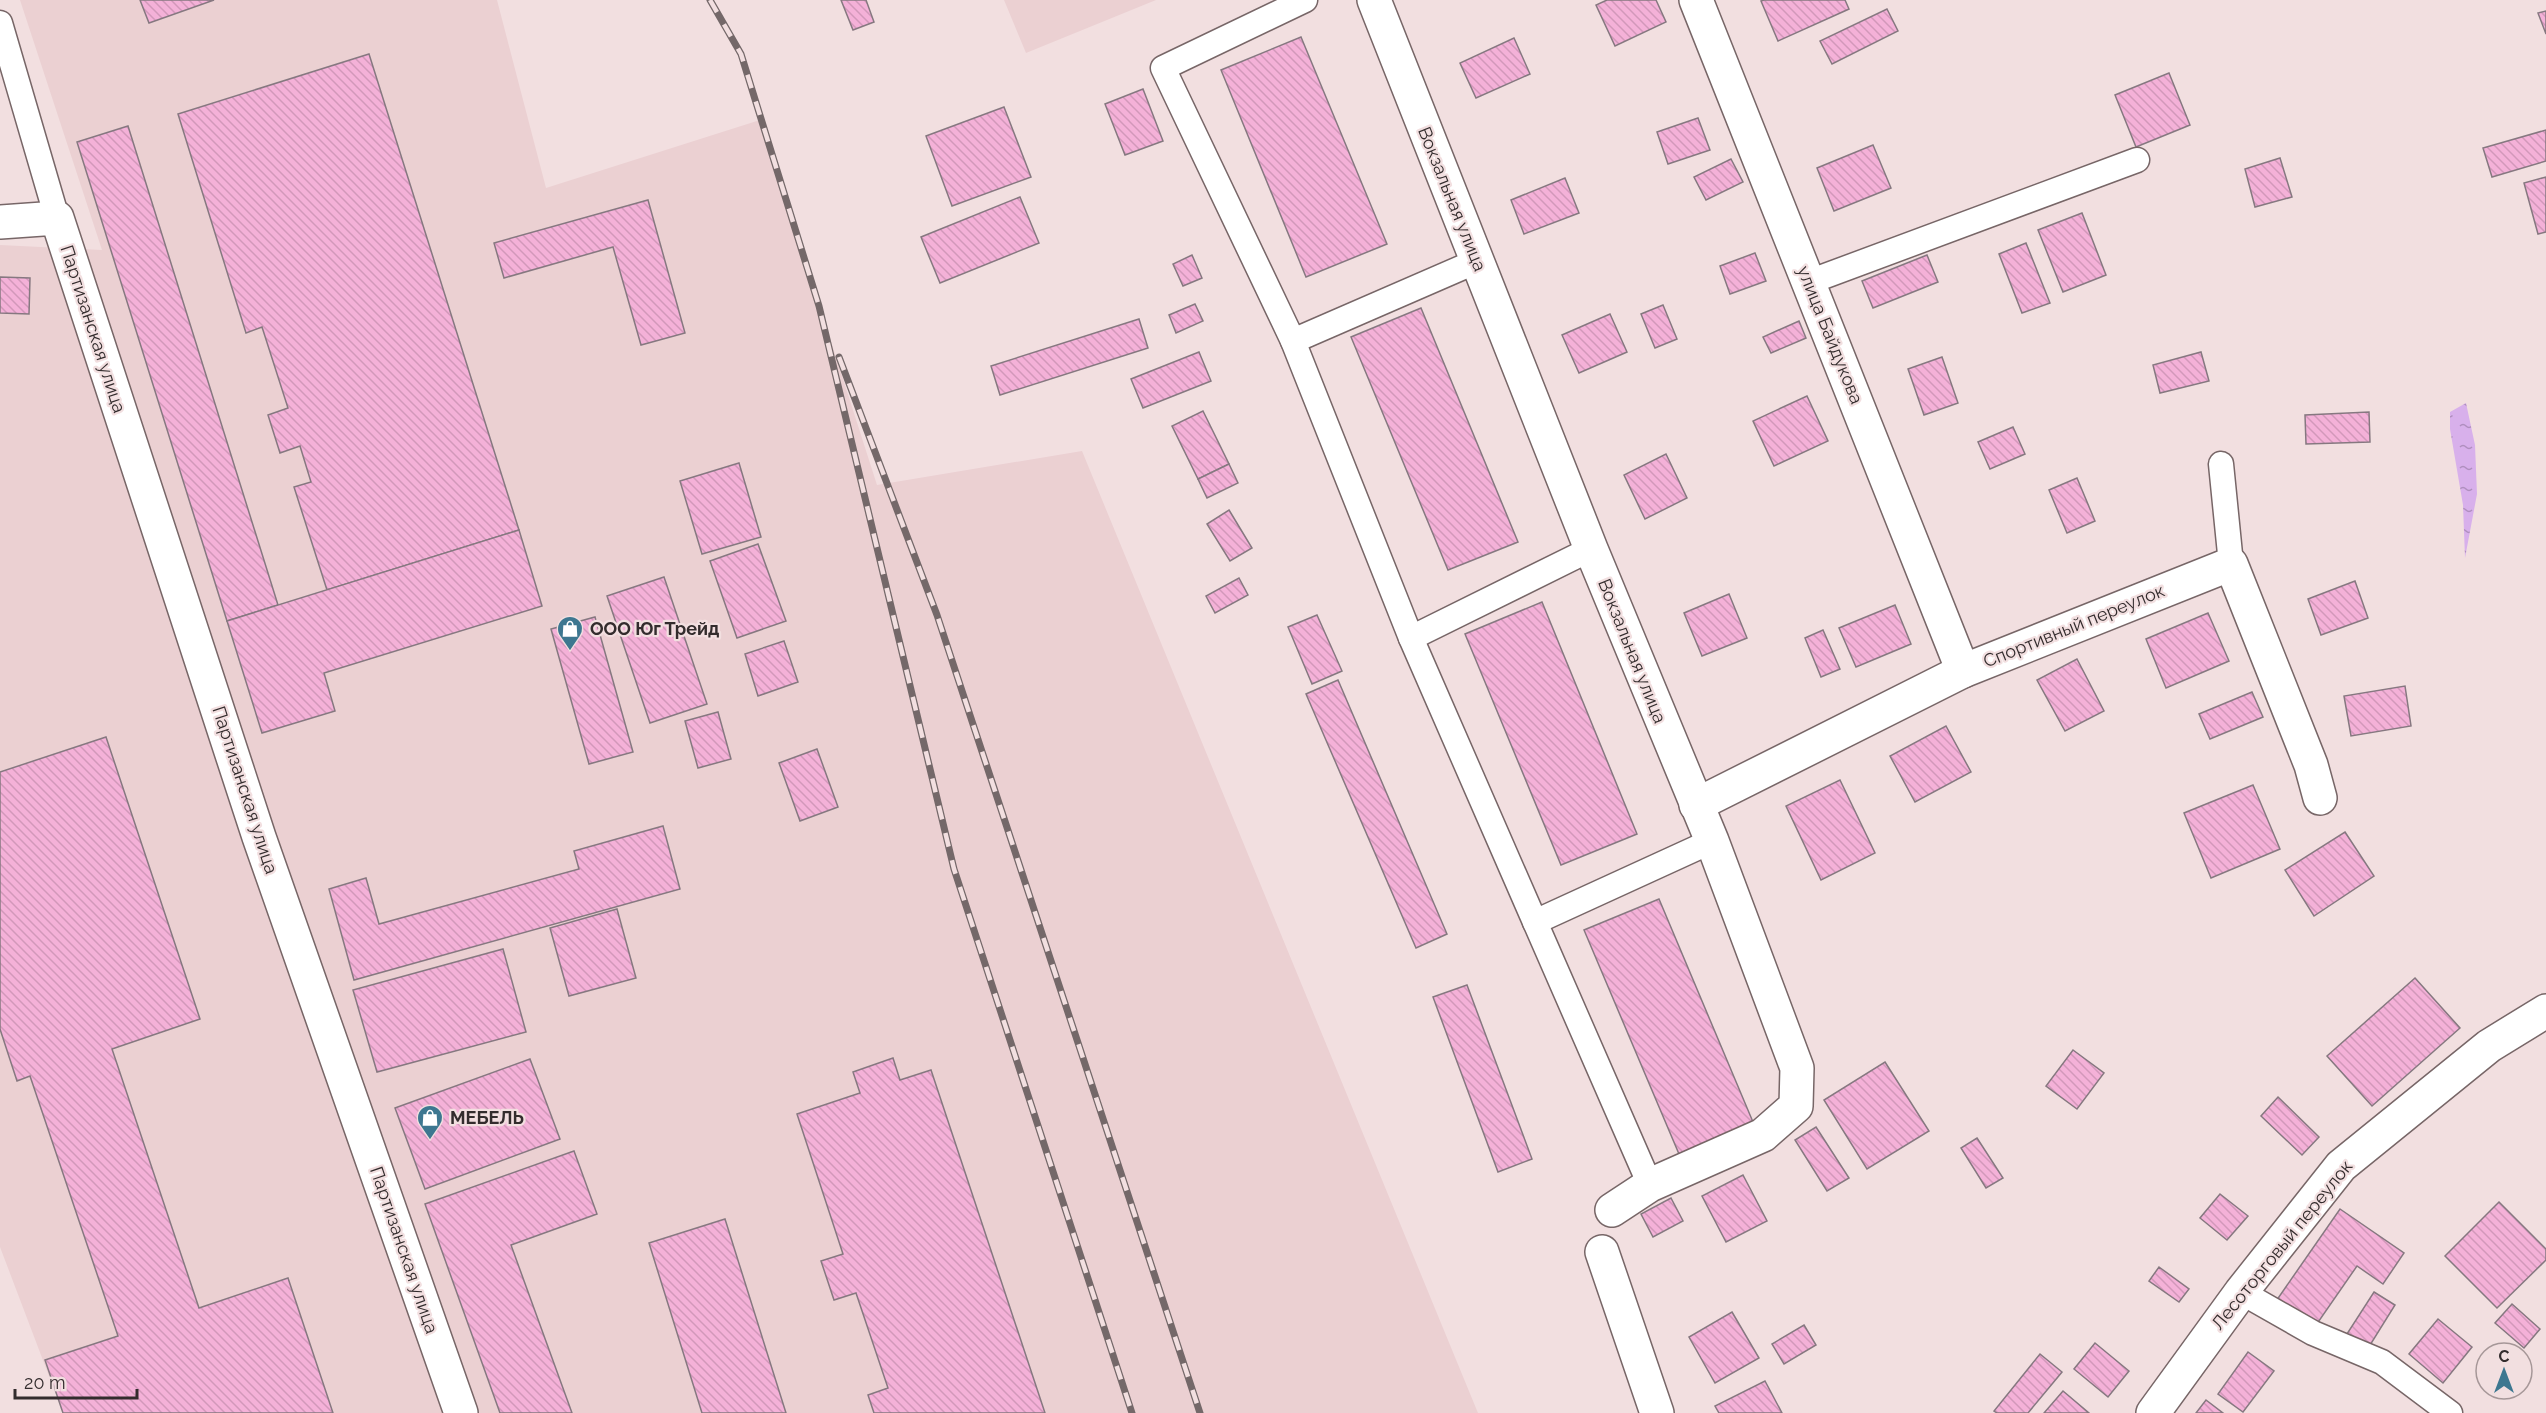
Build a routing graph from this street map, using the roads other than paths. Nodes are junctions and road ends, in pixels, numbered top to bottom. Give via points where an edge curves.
1 (1305, 0) edge
2 (1374, 0) edge
3 (1696, 0) edge
4 (0, 23) edge
5 (2137, 160) dead end
6 (57, 218) junction
7 (0, 222) edge
8 (1477, 261) junction
9 (1809, 282) junction
10 (1293, 341) junction
11 (2221, 465) dead end
12 (1590, 549) junction
13 (2231, 564) junction
14 (1411, 638) junction
15 (1963, 671) junction
16 (2320, 798) dead end
17 (1696, 805) junction
18 (1712, 841) junction
19 (1535, 922) junction
20 (2546, 1011) edge
21 (1650, 1185) junction
22 (1612, 1210) dead end
23 (1602, 1252) dead end
24 (2241, 1292) junction
25 (461, 1413) edge
26 (1658, 1413) edge
27 (2153, 1413) edge
28 (2450, 1413) edge

1 - 10 lane via 1163,68
2 - 8 street, Вокзальная улица
3 - 9 street, улица Байдукова
4 - 6 lane
5 - 9 lane
6 - 7 street
6 - 25 street, Партизанская улица via 260,837
8 - 10 lane
8 - 12 street, Вокзальная улица
9 - 15 street, улица Байдукова
10 - 14 lane
11 - 13 lane
12 - 14 lane
12 - 17 street, Вокзальная улица
13 - 15 street, Спортивный переулок
13 - 16 street via 2312,765
14 - 19 lane
15 - 17 street, Спортивный переулок
17 - 18 street, Вокзальная улица
18 - 19 lane
18 - 21 street, Вокзальная улица via 1797,1068 1796,1106 1763,1135
19 - 21 lane
20 - 24 street, Лесоторговый переулок via 2489,1046 2342,1166
21 - 22 street, Вокзальная улица
23 - 26 street
24 - 27 street, Лесоторговый переулок
24 - 28 lane via 2313,1333 2382,1362

